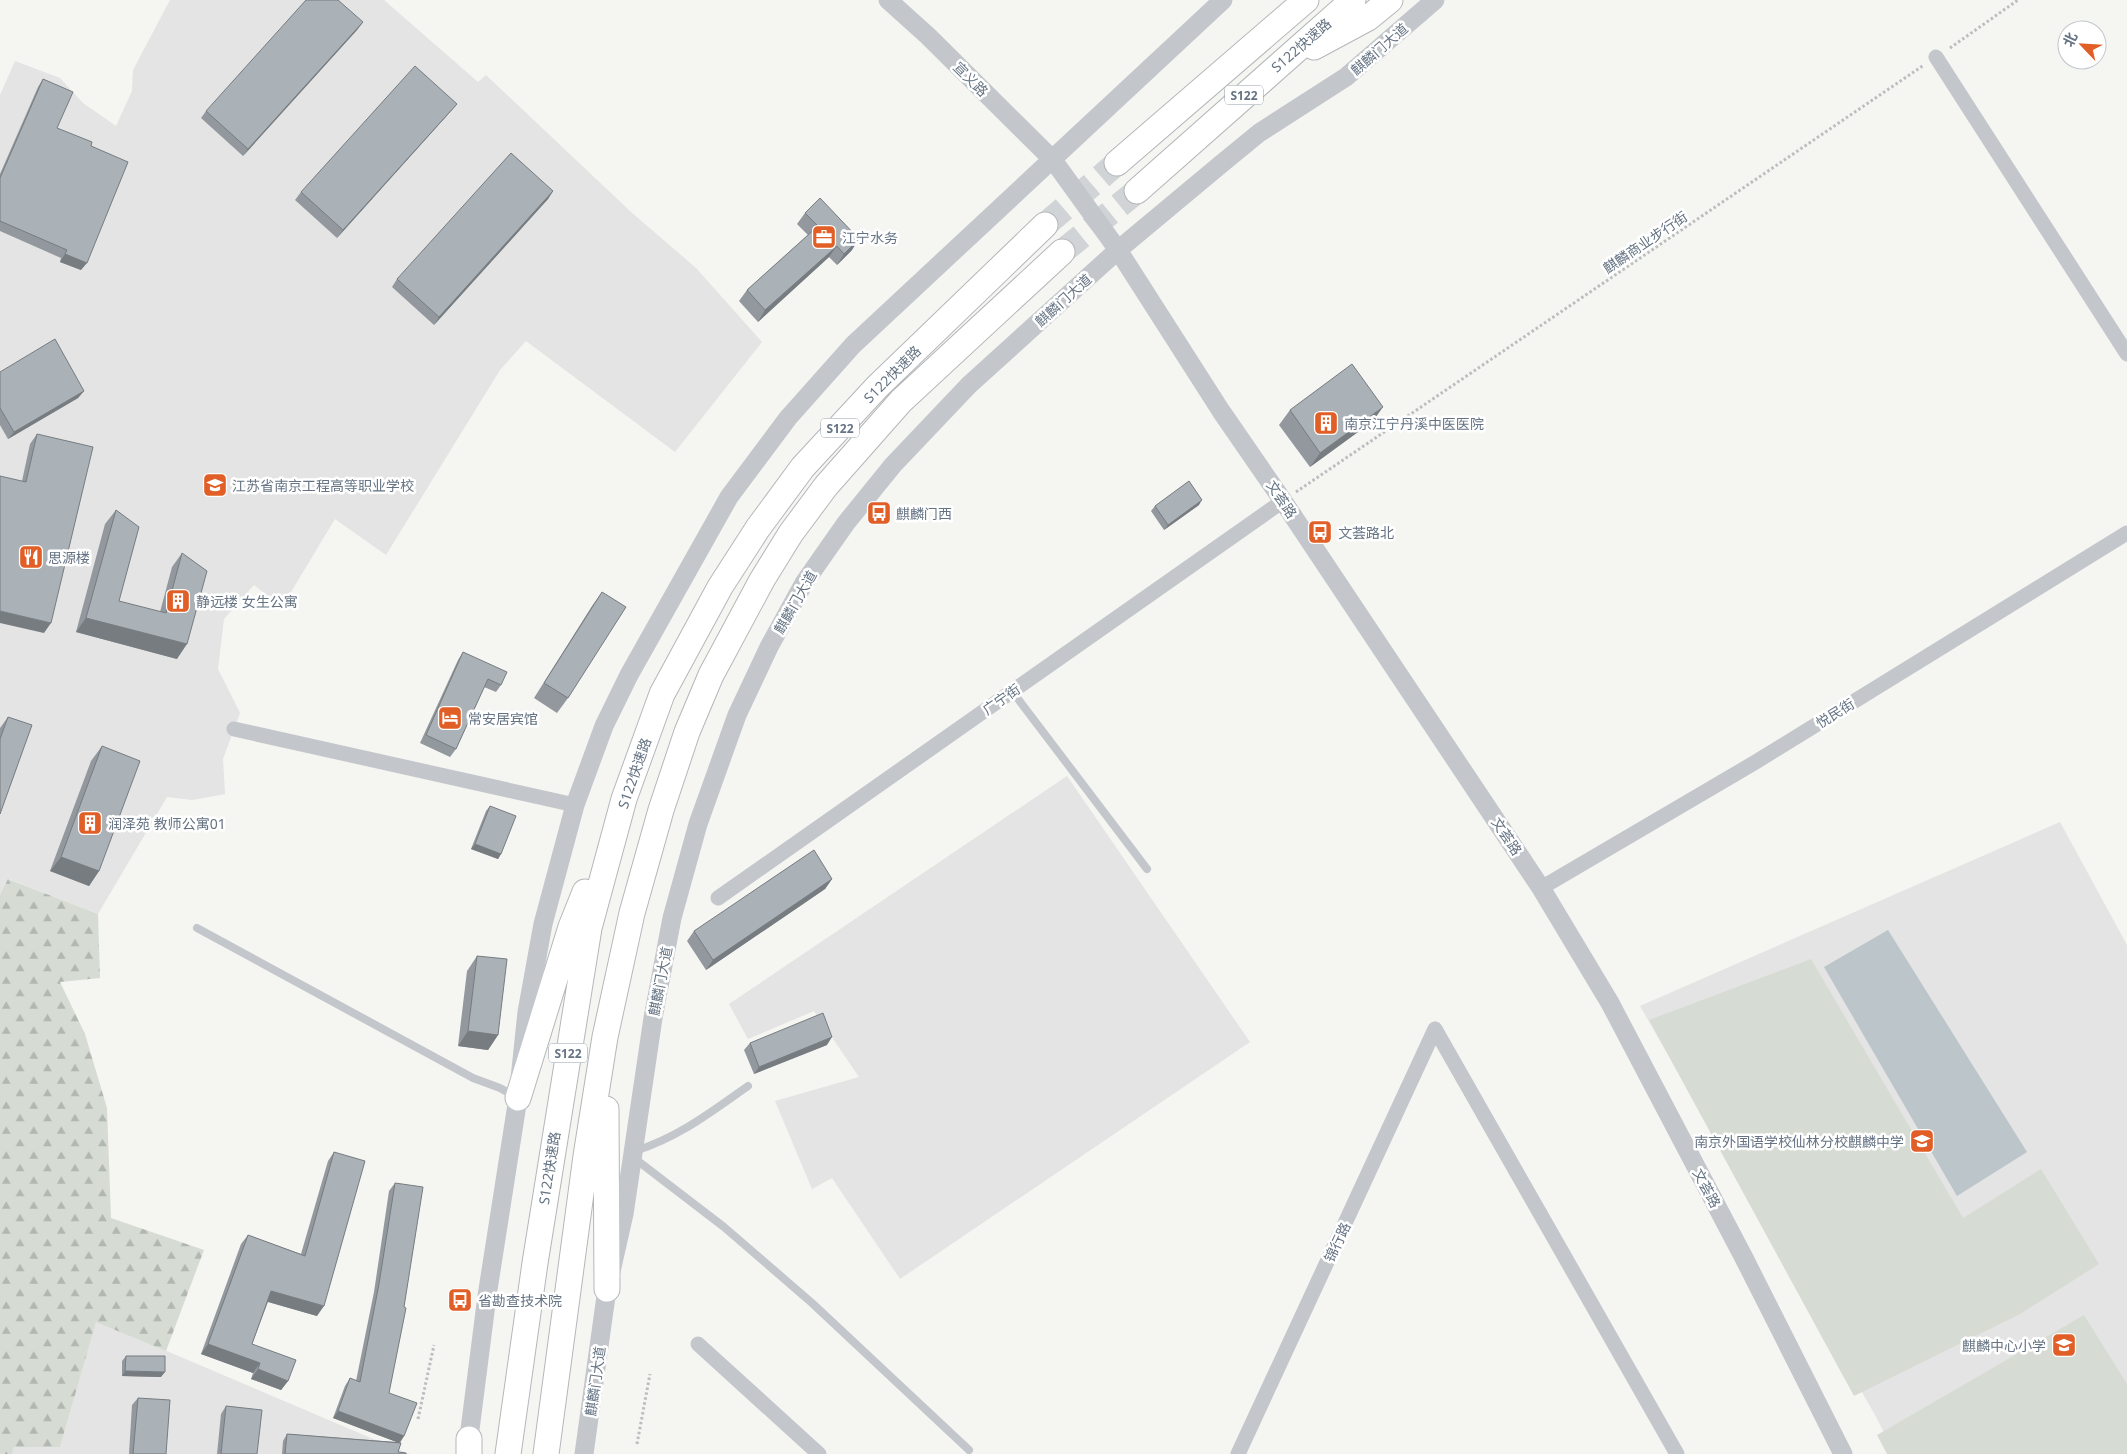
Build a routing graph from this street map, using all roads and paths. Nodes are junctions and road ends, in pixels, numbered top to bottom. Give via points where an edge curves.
1 (888, 0) edge
2 (1223, 0) edge
3 (1294, 0) edge
4 (1306, 0) edge
5 (1352, 0) edge
6 (1390, 0) edge
7 (1435, 0) edge
8 (2018, 0) edge
9 (1276, 27) junction
10 (1936, 57) junction
11 (1276, 66) junction
12 (1053, 160) junction
13 (1117, 163) tunnel mouth
14 (1137, 191) tunnel mouth
15 (1045, 225) tunnel mouth
16 (1118, 250) junction
17 (1062, 252) tunnel mouth
18 (2127, 354) edge
19 (1283, 501) junction
20 (2127, 534) edge
21 (1012, 691) junction
22 (234, 728) dead end
23 (624, 799) junction
24 (574, 805) junction
25 (1147, 869) dead end
26 (1541, 888) junction
27 (718, 898) dead end
28 (197, 928) dead end
29 (605, 1037) junction
30 (748, 1086) dead end
31 (518, 1098) junction
32 (633, 1154) junction
33 (607, 1289) junction
34 (698, 1344) dead end
35 (434, 1345) dead end
36 (650, 1374) dead end
37 (418, 1419) edge
38 (637, 1444) dead end
39 (468, 1449) edge
40 (969, 1450) dead end
41 (508, 1454) edge
42 (546, 1454) edge
43 (584, 1454) edge
44 (819, 1454) edge
45 (1238, 1454) edge
46 (1677, 1454) edge
47 (1843, 1454) edge

1 - 12 street, 宣义路
2 - 12 street
3 - 9 highway
4 - 9 highway, S122
5 - 11 highway, S122快速路 / S122
6 - 11 highway via 1368,18
7 - 16 street, 麒麟门大道 via 1346,77 1259,133
8 - 10 path, 麒麟商业步行街
9 - 13 highway, S122
10 - 18 street
10 - 19 path, 麒麟商业步行街
11 - 14 highway, S122快速路 / S122
12 - 16 street, 宣义路
12 - 24 street via 853,345 788,418 729,497 629,675 604,726
15 - 23 highway, S122快速路 / S122 via 877,387 803,467 758,528 720,587 662,694
16 - 19 street, 文荟路
16 - 32 street, 麒麟门大道 via 969,385 893,465 846,523 804,583 769,647 737,715 698,824 677,899 653,1018
17 - 29 highway, S122快速路 / S122 via 901,401 826,486 790,533 762,580 711,675 687,732 632,913
19 - 21 street, 广宁街
19 - 26 street, 文荟路
20 - 26 street, 悦民街 via 1754,763
21 - 25 lane
21 - 27 street, 广宁街
22 - 24 street
23 - 31 highway via 571,926
23 - 41 highway, S122快速路 / S122 via 589,928
24 - 31 street via 544,924 527,1012
26 - 47 street, 文荟路 via 1610,1003
28 - 31 lane via 473,1078
29 - 33 highway
29 - 42 highway, S122快速路 / S122
30 - 32 lane via 684,1131
31 - 39 street via 487,1296
32 - 33 street, 麒麟门大道 via 624,1214
32 - 40 lane via 753,1252
33 - 43 street, 麒麟门大道
34 - 44 street
35 - 37 path
36 - 38 path
45 - 46 street, 锦行路 via 1435,1029

